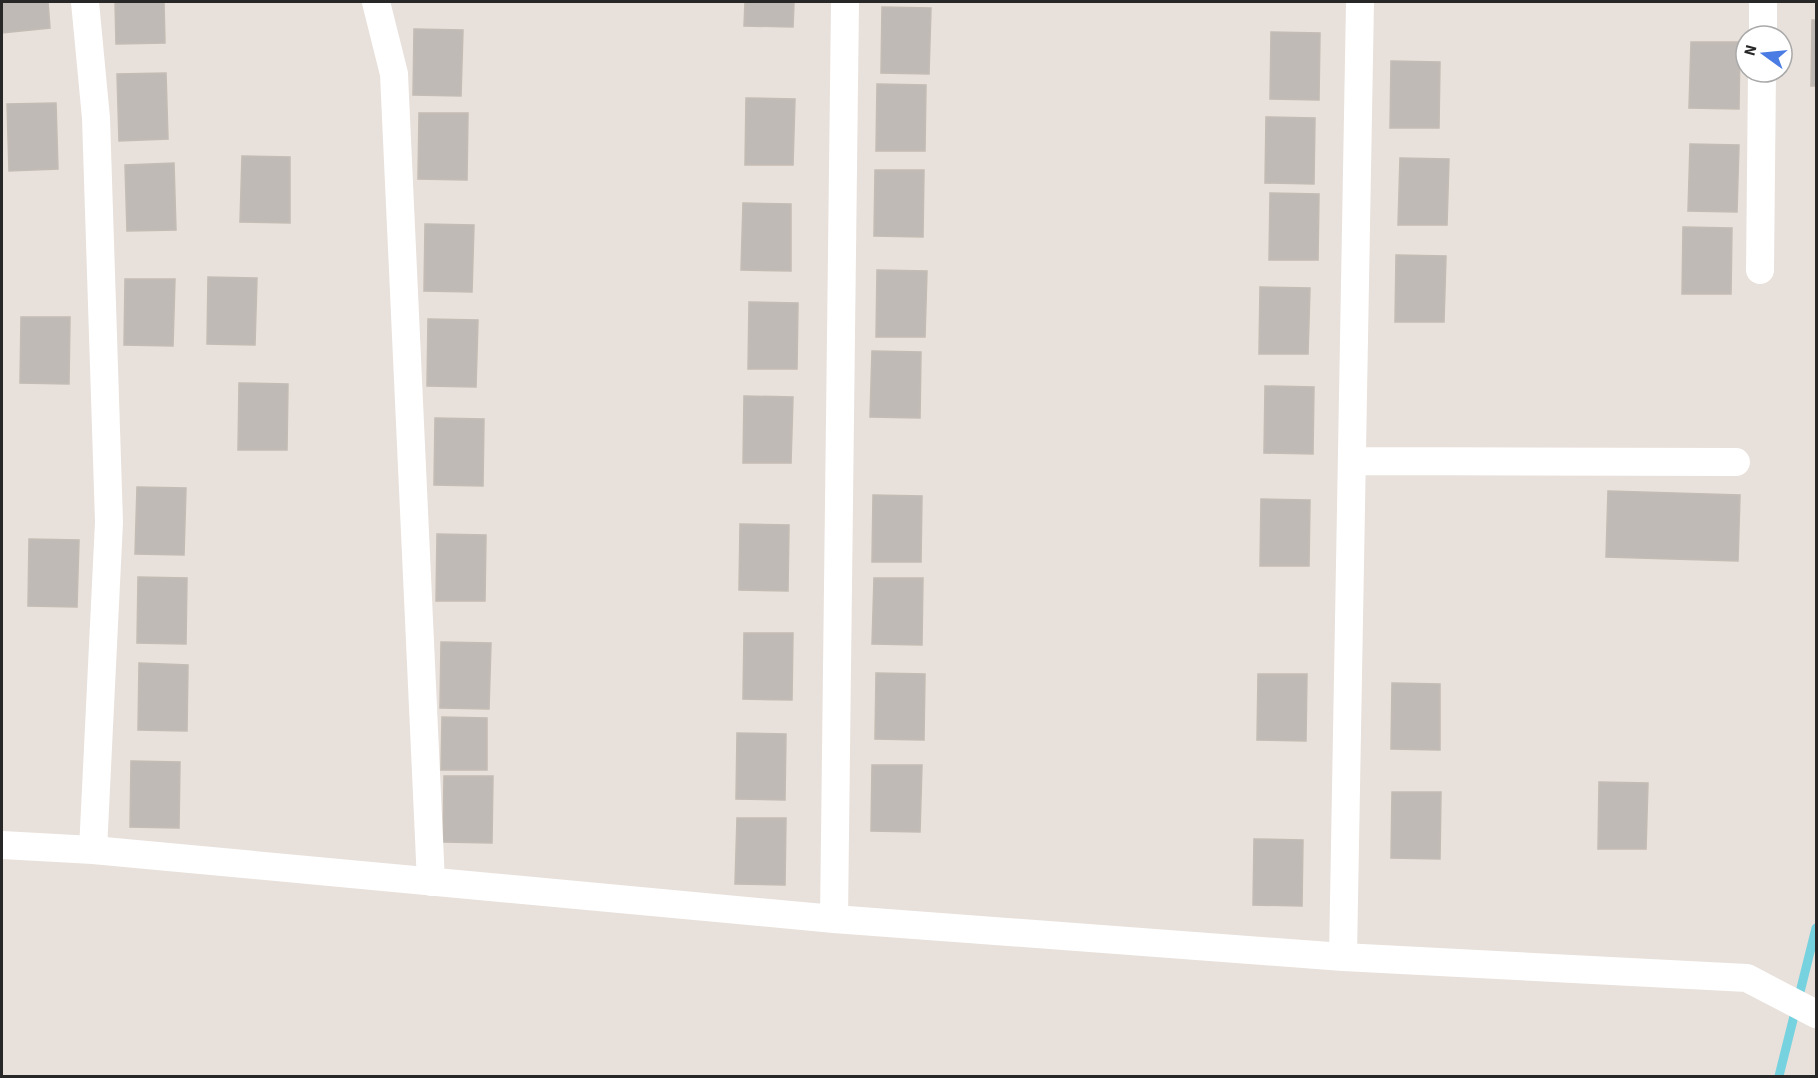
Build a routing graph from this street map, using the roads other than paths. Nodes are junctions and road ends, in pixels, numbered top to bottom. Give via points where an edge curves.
1 (85, 2) edge
2 (376, 2) edge
3 (844, 2) edge
4 (1360, 2) edge
5 (1763, 2) edge
6 (1763, 24) edge
7 (1762, 84) edge
8 (1760, 270) dead end
9 (1353, 461) junction
10 (1736, 462) dead end
11 (2, 846) edge
12 (93, 850) junction
13 (431, 882) junction
14 (834, 919) junction
15 (1343, 957) junction
16 (1816, 1014) edge

1 - 12 street via 96,118 109,522
2 - 13 street via 393,74
3 - 14 street
4 - 9 street
5 - 6 street
7 - 8 street
9 - 10 street
9 - 15 street
11 - 12 street
12 - 13 street
13 - 14 street
14 - 15 street
15 - 16 street via 1747,978

